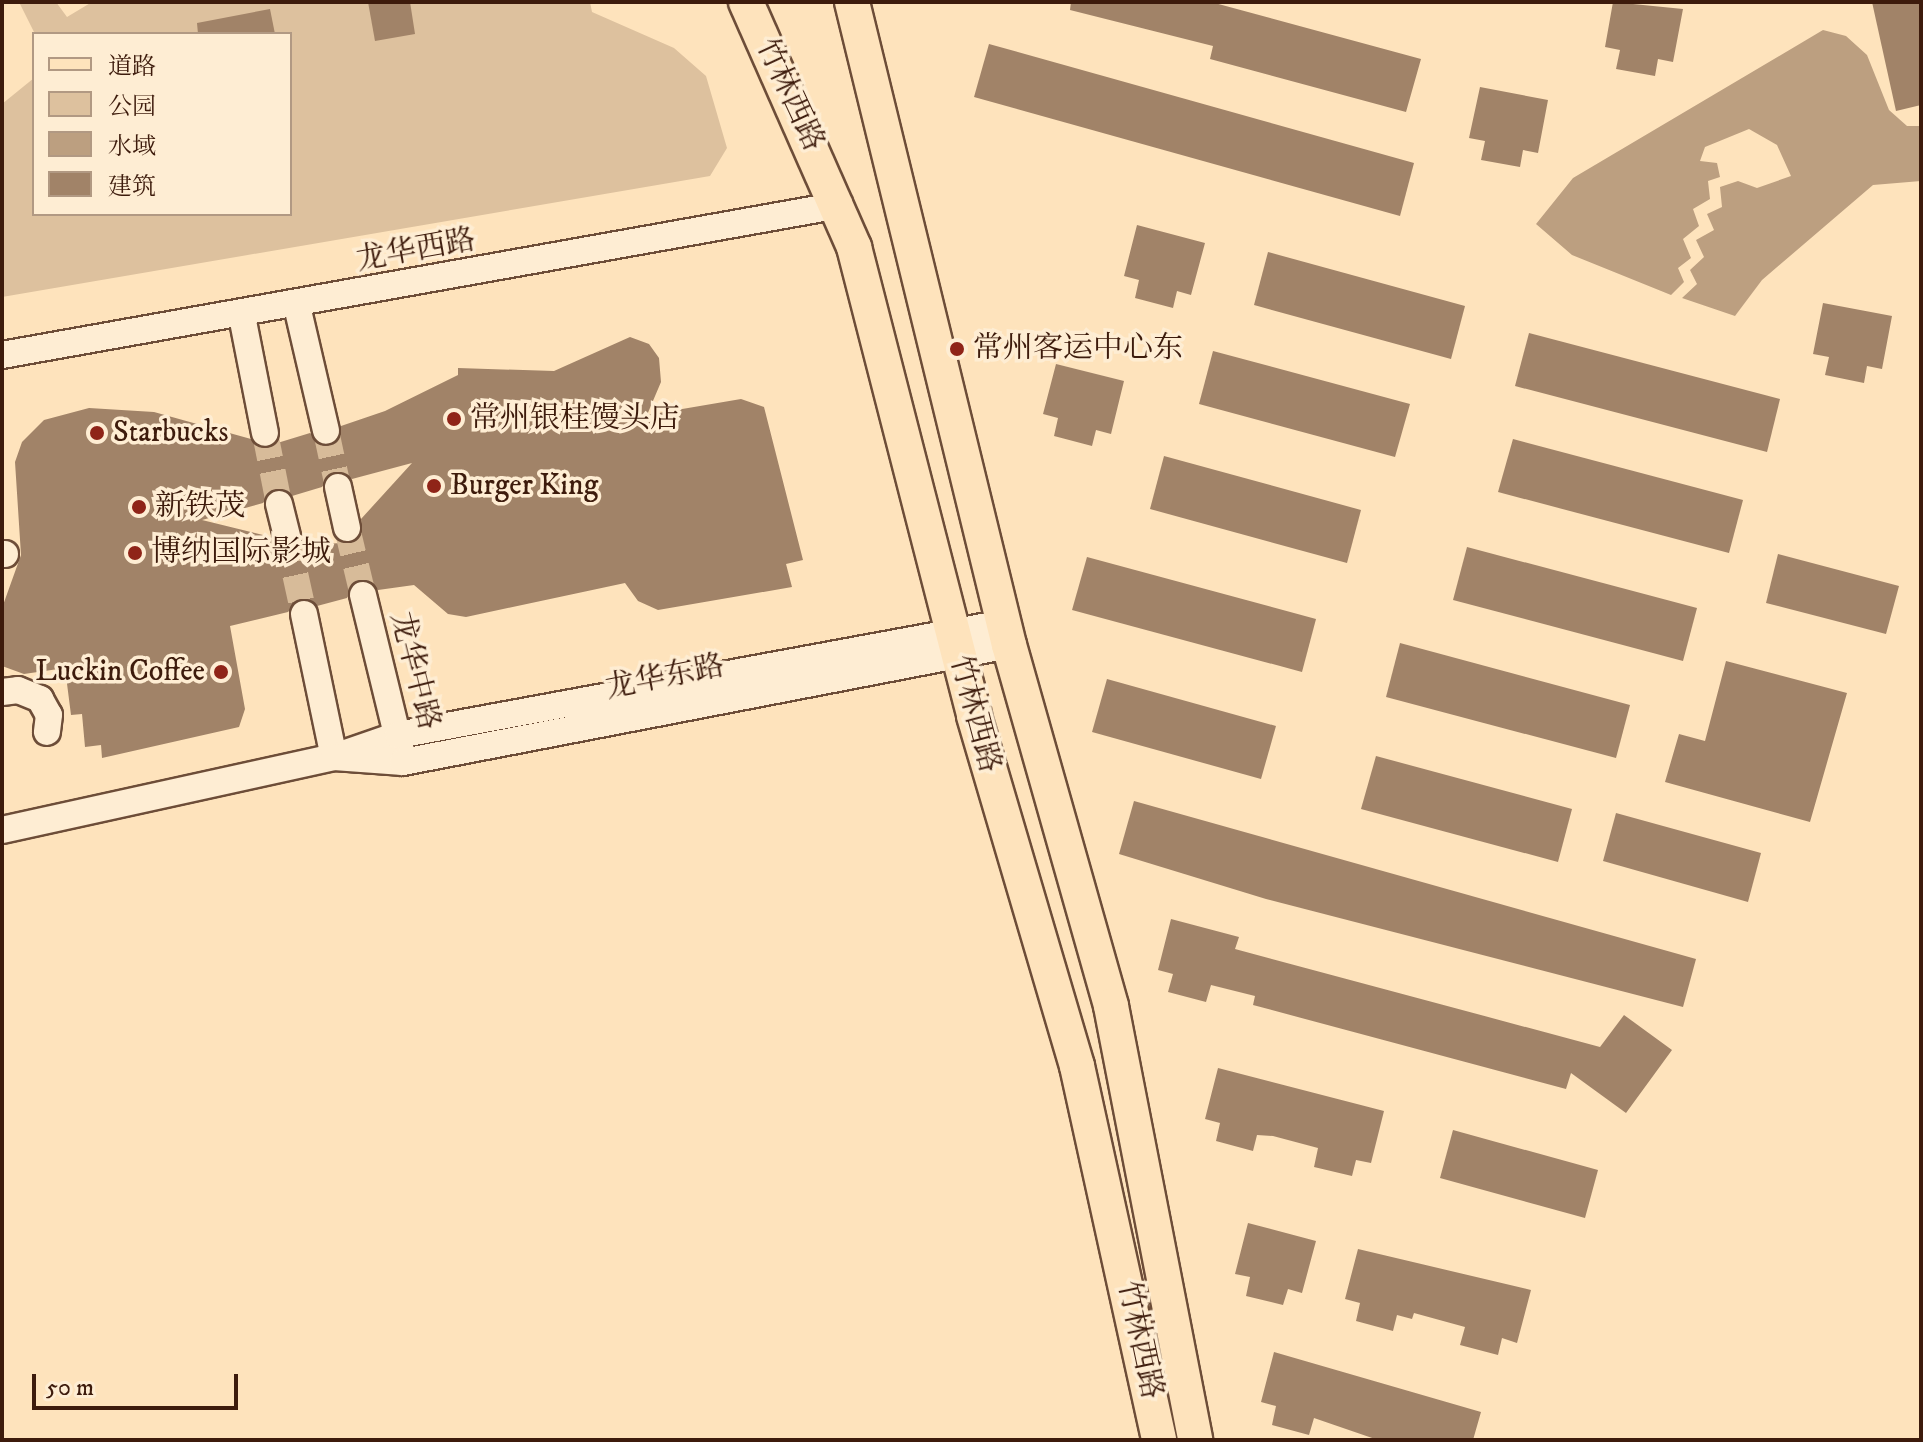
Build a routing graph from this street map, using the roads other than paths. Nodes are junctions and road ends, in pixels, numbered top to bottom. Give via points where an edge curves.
1 (746, 2) edge
2 (852, 2) edge
3 (840, 205) junction
4 (297, 306) junction
5 (242, 316) junction
6 (2, 355) edge
7 (326, 431) tunnel mouth
8 (265, 433) tunnel mouth
9 (338, 487) tunnel mouth
10 (279, 504) tunnel mouth
11 (347, 528) tunnel mouth
12 (287, 537) tunnel mouth
13 (363, 595) tunnel mouth
14 (304, 614) tunnel mouth
15 (1006, 634) junction
16 (955, 645) junction
17 (2, 692) edge
18 (47, 732) dead end
19 (398, 735) junction
20 (334, 757) junction
21 (403, 762) junction
22 (2, 830) edge
23 (1159, 1440) edge
24 (1195, 1440) edge

1 - 3 main road, 竹林西路
2 - 15 main road, 竹林西路
3 - 4 street, 龙华西路
3 - 16 main road, 竹林西路
4 - 5 street, 龙华西路
4 - 7 street
5 - 6 street, 龙华西路
5 - 8 street
9 - 11 street
10 - 12 street
13 - 19 street, 龙华中路
14 - 20 street
15 - 16 street, 龙华东路
15 - 24 main road, 竹林西路 via 1111,1006
16 - 19 street, 龙华东路
16 - 21 street, 龙华东路
16 - 23 main road, 竹林西路 via 1077,1066
17 - 18 street via 18,690 40,699 49,715
19 - 20 street, 龙华东路
19 - 21 street, 龙华中路
20 - 21 street, 龙华东路
20 - 22 street, 龙华东路

